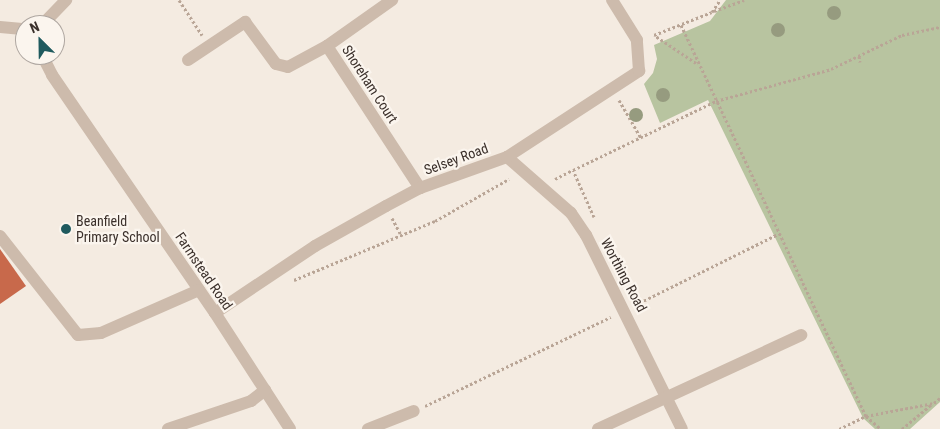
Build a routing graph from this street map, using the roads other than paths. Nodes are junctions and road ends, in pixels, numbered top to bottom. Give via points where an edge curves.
1 (65, 0) edge
2 (392, 0) edge
3 (612, 0) edge
4 (51, 15) edge
5 (0, 27) edge
6 (15, 28) edge
7 (327, 46) junction
8 (188, 60) dead end
9 (47, 65) edge
10 (507, 157) junction
11 (420, 188) junction
12 (0, 236) edge
13 (199, 290) junction
14 (215, 313) junction
15 (801, 335) dead end
16 (264, 390) junction
17 (668, 399) junction
18 (414, 411) road end
19 (168, 429) edge
20 (290, 429) edge
21 (368, 429) edge
22 (598, 429) edge
23 (682, 429) edge

1 - 4 street
2 - 7 street
3 - 10 street, Selsey Road via 637,40 638,71
5 - 6 street
7 - 8 street, Shoreham Court via 288,67 276,64 245,22
7 - 11 street, Shoreham Court
9 - 13 street, Farmstead Road
10 - 11 street, Selsey Road
10 - 17 street, Worthing Road via 571,213 586,235 631,307
11 - 14 street, Selsey Road via 315,246
12 - 13 street via 78,334 101,332
13 - 14 street, Farmstead Road
14 - 16 street, Farmstead Road
15 - 17 street
16 - 19 street via 251,401
16 - 20 street, Farmstead Road
17 - 22 street
17 - 23 street, Worthing Road
18 - 21 street

